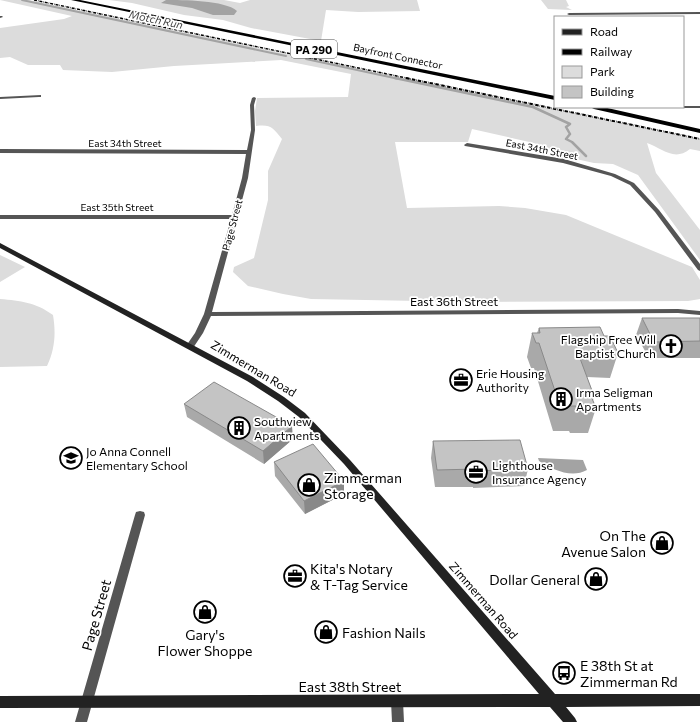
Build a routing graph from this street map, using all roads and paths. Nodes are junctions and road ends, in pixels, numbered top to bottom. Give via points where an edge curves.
1 (73, 0) edge
2 (90, 0) edge
3 (700, 13) edge
4 (571, 15) edge
5 (554, 93) edge
6 (39, 96) dead end
7 (0, 98) edge
8 (254, 98) dead end
9 (554, 98) edge
10 (598, 108) edge
11 (623, 108) edge
12 (684, 108) edge
13 (700, 108) edge
14 (700, 125) edge
15 (700, 131) edge
16 (467, 145) dead end
17 (0, 151) edge
18 (250, 152) junction
19 (0, 217) edge
20 (234, 217) junction
21 (0, 245) edge
22 (700, 269) edge
23 (700, 313) edge
24 (208, 314) junction
25 (190, 346) junction
26 (140, 515) dead end
27 (553, 700) junction
28 (700, 700) edge
29 (87, 701) junction
30 (397, 701) junction
31 (0, 702) edge
32 (81, 722) edge
33 (398, 722) edge
34 (572, 722) edge

1 - 9 highway, Bayfront Connector / PA 290
2 - 5 highway, Bayfront Connector / PA 290
3 - 4 street
6 - 7 street
8 - 18 street, Page Street
10 - 15 highway
11 - 14 highway
12 - 13 street
16 - 22 street, East 34th Street via 564,161 613,175 632,184 657,210
17 - 18 street, East 34th Street
18 - 20 street, Page Street
19 - 20 street, East 35th Street
20 - 24 street, Page Street
21 - 25 street, Zimmerman Road
23 - 24 street, East 36th Street via 678,311
24 - 25 street, Page Street
25 - 27 street, Zimmerman Road via 250,379 302,415 347,462
26 - 29 street, Page Street
27 - 28 street, East 38th Street
27 - 30 street, East 38th Street
27 - 34 street, Zimmerman Road
29 - 30 street, East 38th Street
29 - 31 street, East 38th Street
29 - 32 street, Page Street
30 - 33 street

